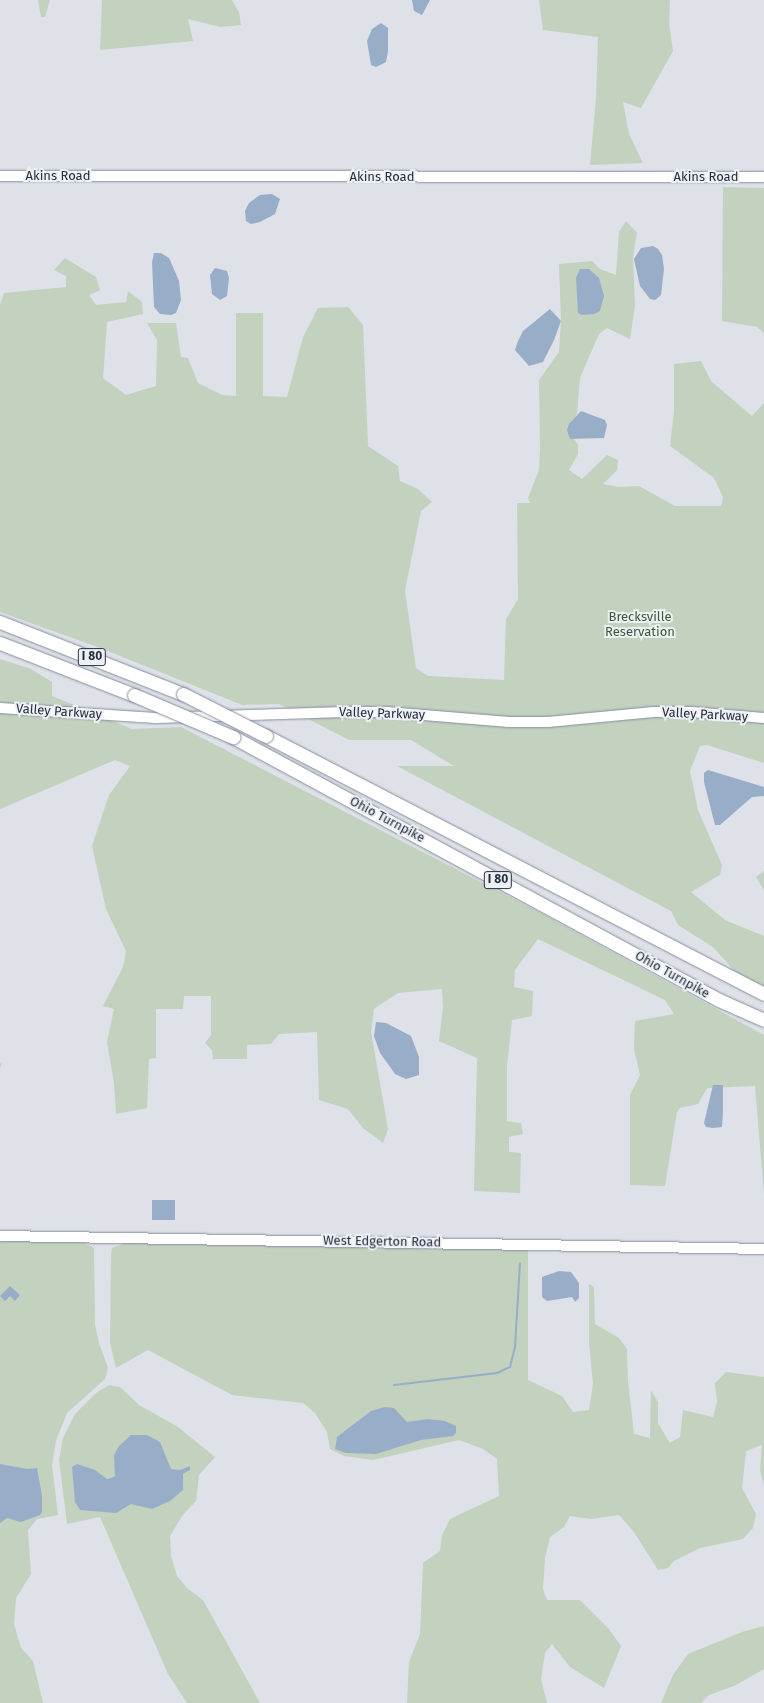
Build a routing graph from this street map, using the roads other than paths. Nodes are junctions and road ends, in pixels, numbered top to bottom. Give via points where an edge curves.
1 (0, 176) edge
2 (764, 177) edge
3 (0, 622) edge
4 (0, 643) edge
5 (0, 708) edge
6 (764, 718) edge
7 (764, 994) edge
8 (764, 1020) edge
9 (0, 1236) edge
10 (764, 1249) edge

1 - 2 street, Akins Road
3 - 7 highway, Ohio Turnpike / I 80, bridge via 183,694
4 - 8 highway, Ohio Turnpike / I 80, bridge via 233,737 719,1000
5 - 6 street, Valley Parkway via 156,718 352,712 387,712 509,722 548,722 654,712 692,712
9 - 10 street, West Edgerton Road

